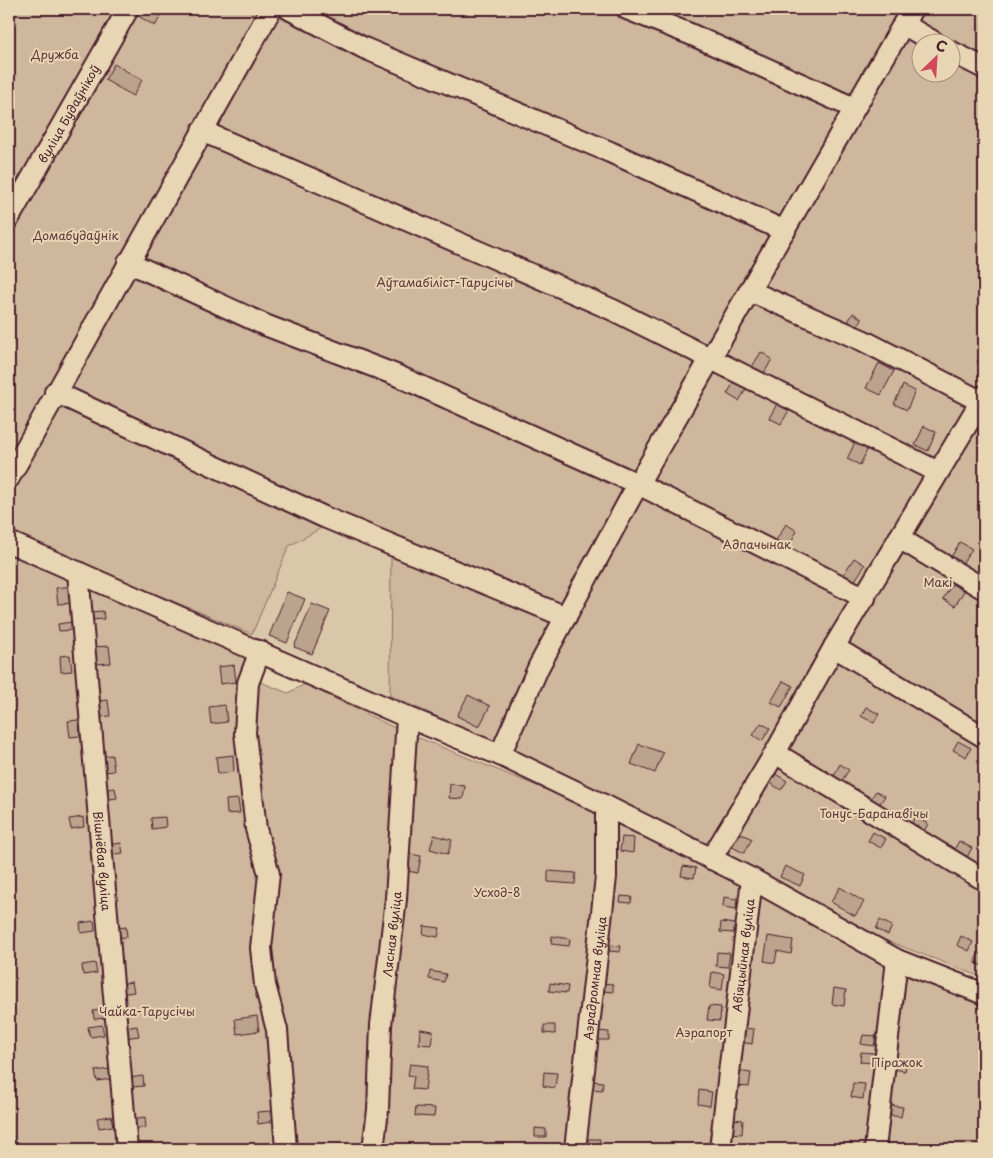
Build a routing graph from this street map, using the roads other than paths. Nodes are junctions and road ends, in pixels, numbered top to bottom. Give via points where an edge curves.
1 (128, 9) edge
2 (271, 9) edge
3 (289, 9) edge
4 (627, 9) edge
5 (907, 16) edge
6 (924, 32) edge
7 (960, 56) edge
8 (984, 68) edge
9 (854, 108) junction
10 (202, 131) junction
11 (9, 218) edge
12 (785, 231) junction
13 (128, 262) junction
14 (750, 291) junction
15 (711, 359) junction
16 (55, 392) junction
17 (981, 409) edge
18 (938, 472) junction
19 (9, 478) edge
20 (638, 484) junction
21 (899, 538) junction
22 (9, 542) edge
23 (78, 572) junction
24 (984, 590) edge
25 (865, 598) junction
26 (566, 617) junction
27 (834, 647) junction
28 (260, 651) junction
29 (407, 718) junction
30 (984, 736) edge
31 (775, 752) junction
32 (500, 755) junction
33 (606, 806) junction
34 (711, 859) junction
35 (752, 880) junction
36 (984, 880) edge
37 (897, 960) junction
38 (984, 994) edge
39 (127, 1149) edge
40 (286, 1149) edge
41 (373, 1149) edge
42 (575, 1149) edge
43 (720, 1149) edge
44 (875, 1149) edge

1 - 11 street, вуліца Будаўнікоў
2 - 10 street
3 - 12 street via 364,48 610,152
4 - 9 street
5 - 6 street
5 - 9 street
7 - 8 street
9 - 12 street
10 - 13 street
10 - 15 street via 613,310
12 - 14 street
13 - 16 street
13 - 20 street via 265,325 396,375
14 - 15 street
14 - 17 street via 864,341
15 - 18 street
15 - 20 street
16 - 19 street
16 - 26 street via 324,516
17 - 18 street
18 - 21 street
20 - 25 street
20 - 26 street
21 - 24 street
21 - 25 street
22 - 23 street
23 - 28 street
23 - 39 street, Вішнёвая вуліца
25 - 27 street
26 - 32 street via 539,666
27 - 30 street
27 - 31 street
28 - 29 street
28 - 40 street via 248,683 245,733 256,829 269,874 261,948 265,985 277,1030
29 - 32 street
29 - 41 street, Лясная вуліца via 395,907 381,1025
31 - 34 street
31 - 36 street
32 - 33 street
33 - 34 street
33 - 42 street, Аэрадромная вуліца via 606,877
34 - 35 street
35 - 37 street
35 - 43 street, Авіяцыйная вуліца
37 - 38 street
37 - 44 street

